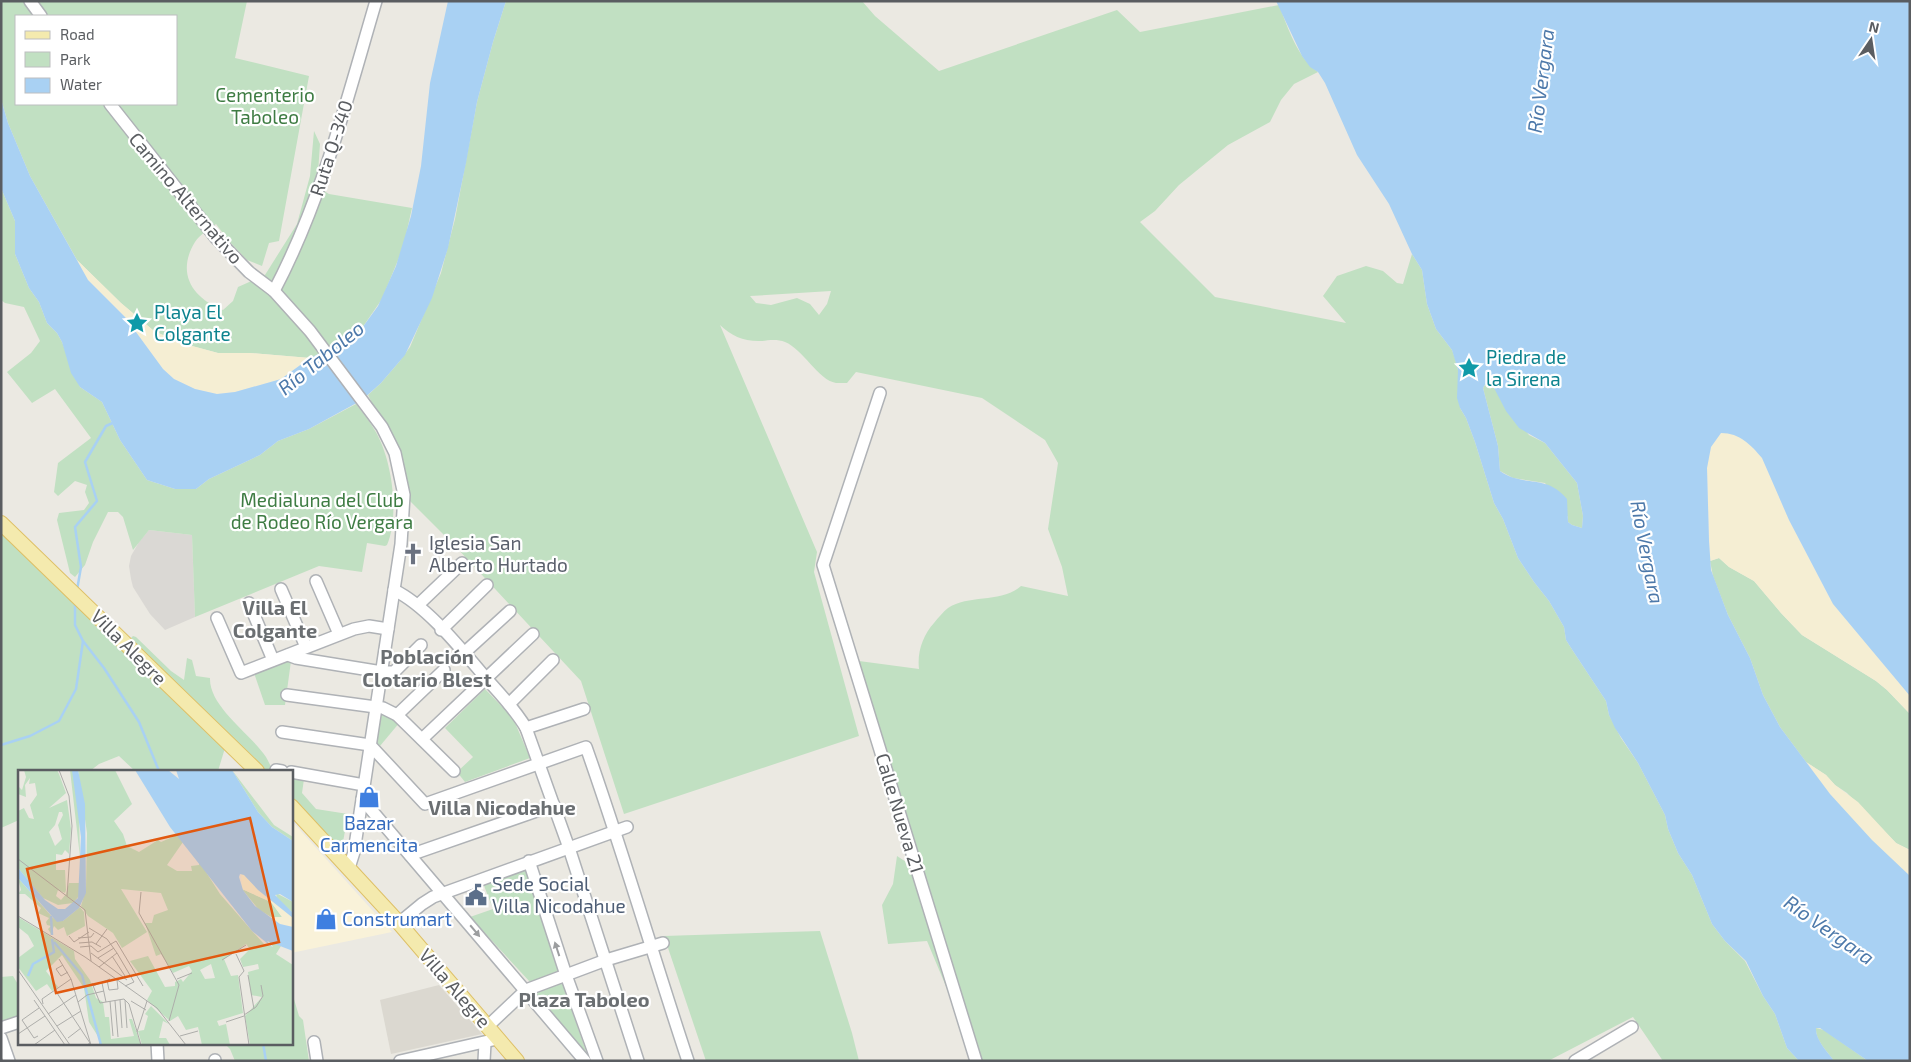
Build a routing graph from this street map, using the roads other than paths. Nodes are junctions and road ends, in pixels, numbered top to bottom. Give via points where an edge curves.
1 (30, 1) edge
2 (376, 1) edge
3 (40, 15) edge
4 (111, 105) edge
5 (274, 291) junction
6 (880, 393) dead end
7 (1, 523) edge
8 (462, 563) dead end
9 (316, 581) dead end
10 (487, 585) dead end
11 (282, 589) dead end
12 (394, 590) junction
13 (249, 603) dead end
14 (418, 605) junction
15 (510, 611) dead end
16 (217, 618) dead end
17 (388, 629) junction
18 (442, 630) junction
19 (339, 634) junction
20 (533, 634) dead end
21 (421, 645) dead end
22 (306, 647) junction
23 (464, 653) junction
24 (288, 654) junction
25 (273, 660) junction
26 (553, 660) dead end
27 (444, 670) dead end
28 (382, 672) junction
29 (486, 678) junction
30 (287, 695) dead end
31 (509, 704) junction
32 (376, 708) junction
33 (584, 709) dead end
34 (397, 715) junction
35 (526, 728) junction
36 (282, 732) dead end
37 (422, 740) junction
38 (370, 745) junction
39 (538, 763) junction
40 (256, 770) edge
41 (454, 771) dead end
42 (292, 772) edge
43 (364, 784) junction
44 (362, 799) junction
45 (554, 805) junction
46 (292, 807) edge
47 (627, 827) dead end
48 (616, 831) junction
49 (569, 848) junction
50 (410, 855) junction
51 (530, 861) junction
52 (350, 868) junction
53 (444, 893) junction
54 (399, 924) junction
55 (663, 943) dead end
56 (650, 947) junction
57 (606, 960) junction
58 (566, 975) junction
59 (526, 990) junction
60 (18, 1022) edge
61 (488, 1026) junction
62 (1632, 1027) dead end
63 (1, 1028) edge
64 (1, 1038) edge
65 (491, 1041) junction
66 (314, 1042) dead end
67 (157, 1044) edge
68 (444, 1056) edge
69 (685, 1060) edge
70 (10, 1061) edge
71 (158, 1061) edge
72 (317, 1061) edge
73 (400, 1061) edge
74 (484, 1061) edge
75 (517, 1061) edge
76 (585, 1061) edge
77 (596, 1061) edge
78 (638, 1061) edge
79 (976, 1061) edge
80 (1575, 1061) edge

1 - 3 street
2 - 5 street, Ruta Q-340 via 310,213
4 - 5 street, Camino Alternativo via 215,237 249,272
5 - 12 street, Camino Alternativo via 310,331 370,410 395,452 404,495
6 - 79 street, Calle Nueva 21 via 823,565
7 - 40 main road, Villa Alegre
8 - 14 street
9 - 19 street
10 - 18 street
11 - 22 street
12 - 14 street
12 - 17 street, Camino Alternativo
13 - 25 street
14 - 18 street
15 - 23 street
16 - 25 street via 241,673
17 - 19 street via 362,627
17 - 28 street, Camino Alternativo
18 - 23 street
19 - 22 street
20 - 29 street
21 - 28 street via 394,672
22 - 24 street
23 - 29 street
24 - 25 street
24 - 28 street
26 - 31 street
27 - 34 street
28 - 32 street, Camino Alternativo
29 - 31 street
29 - 37 street
30 - 32 street
31 - 35 street
32 - 34 street
32 - 38 street, Camino Alternativo
33 - 35 street
34 - 37 street
35 - 39 street
36 - 38 street
37 - 41 street
38 - 39 street via 424,804
38 - 43 street, Camino Alternativo
39 - 45 street
39 - 48 street via 586,747
42 - 43 street
43 - 44 street, Camino Alternativo
44 - 50 street
44 - 52 street, Camino Alternativo
45 - 49 street
45 - 50 street
46 - 52 main road, Villa Alegre
47 - 48 street
48 - 49 street
48 - 56 street
49 - 51 street
49 - 57 street
50 - 53 street
51 - 53 street
58 -> 51 street
52 - 54 main road, Villa Alegre
53 - 54 street via 422,904
53 -> 59 street
54 - 61 main road, Villa Alegre
55 - 56 street
56 - 57 street
56 - 69 street
57 - 58 street
57 - 78 street
58 - 59 street
58 - 77 street
59 - 61 street
59 - 76 street
60 - 63 street
61 - 65 main road, Villa Alegre
62 - 80 street
64 - 70 street
65 - 68 street
65 - 74 street
65 - 75 main road, Villa Alegre
66 - 72 street
67 - 71 street
68 - 73 street

